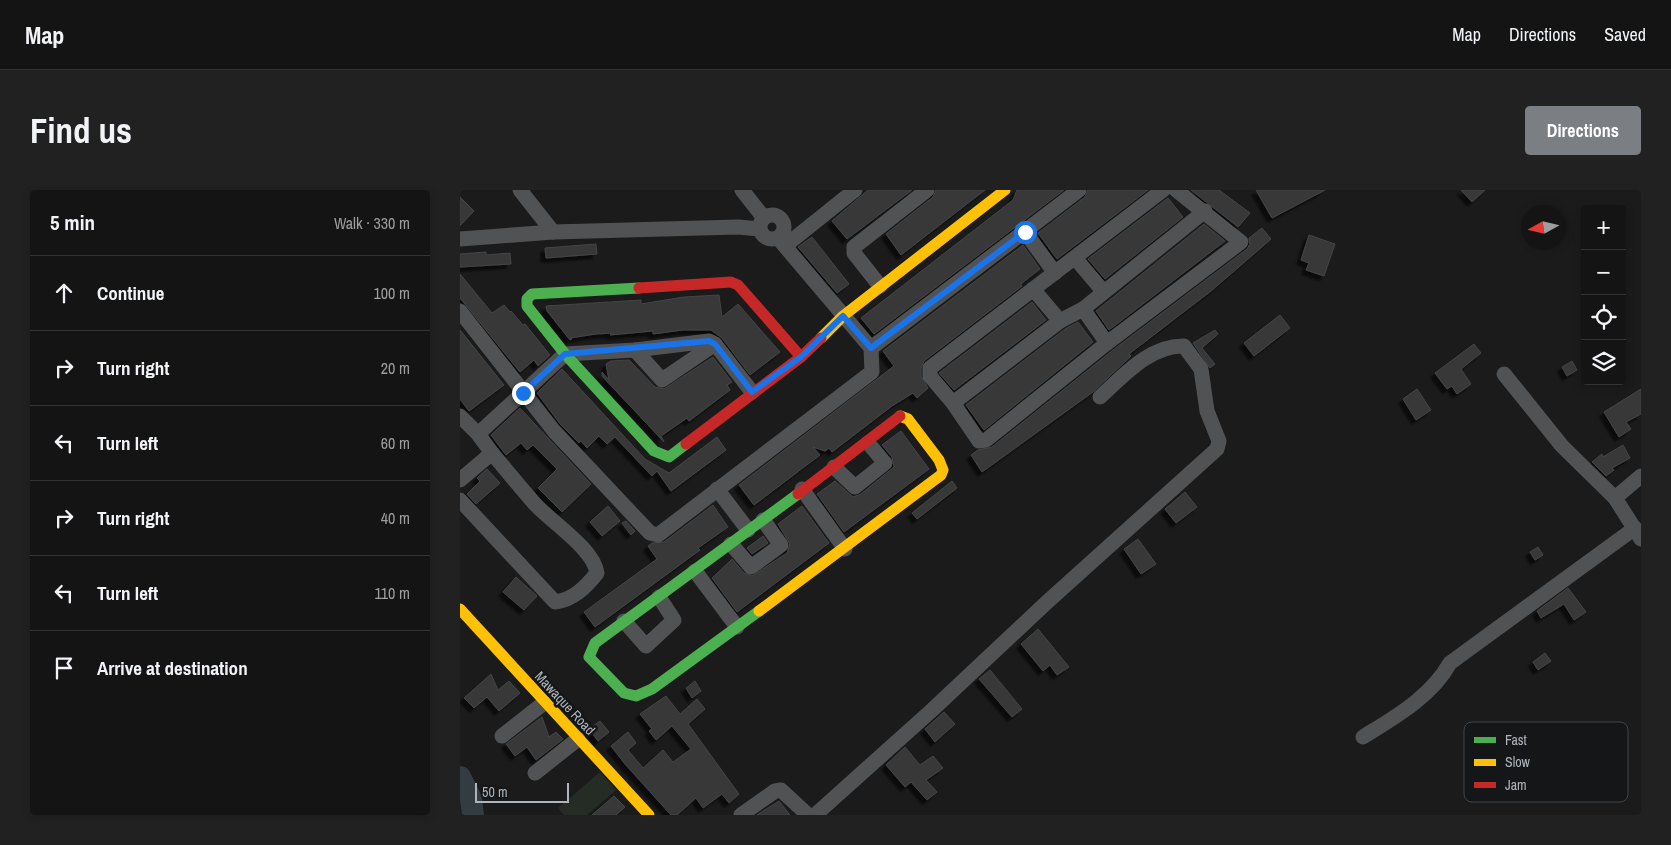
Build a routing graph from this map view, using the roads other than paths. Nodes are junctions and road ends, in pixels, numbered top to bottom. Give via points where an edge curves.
1 (520, 190) edge
2 (742, 190) edge
3 (855, 190) edge
4 (927, 190) edge
5 (1005, 190) edge
6 (1079, 190) edge
7 (1164, 190) edge
8 (1176, 190) edge
9 (1205, 212) junction
10 (762, 223) junction
11 (553, 232) junction
12 (1025, 232) junction
13 (460, 239) edge
14 (782, 242) junction
15 (1075, 258) junction
16 (1055, 273) junction
17 (880, 286) junction
18 (1033, 289) junction
19 (1103, 291) junction
20 (1083, 310) junction
21 (460, 311) edge
22 (843, 316) junction
23 (1060, 321) junction
24 (1107, 343) junction
25 (715, 344) junction
26 (871, 348) junction
27 (635, 350) junction
28 (565, 354) junction
29 (801, 357) junction
30 (1504, 374) dead end
31 (752, 392) junction
32 (523, 393) junction
33 (1100, 397) dead end
34 (953, 403) junction
35 (461, 419) edge
36 (478, 434) junction
37 (868, 442) junction
38 (492, 454) junction
39 (834, 467) junction
40 (1641, 476) edge
41 (460, 480) edge
42 (717, 489) junction
43 (802, 490) junction
44 (1615, 498) junction
45 (460, 500) edge
46 (763, 520) junction
47 (748, 530) junction
48 (1638, 533) edge
49 (731, 544) junction
50 (845, 549) junction
51 (695, 571) junction
52 (659, 597) junction
53 (460, 609) edge
54 (624, 621) junction
55 (737, 627) junction
56 (544, 703) junction
57 (502, 736) dead end
58 (1363, 737) dead end
59 (578, 739) junction
60 (535, 773) dead end
61 (649, 815) edge
62 (741, 815) edge
63 (808, 815) edge
64 (815, 815) edge

1 - 11 street
2 - 10 street
3 - 14 street
4 - 17 street via 854,247 854,254
5 - 17 street
6 - 12 street
7 - 15 street
8 - 9 street
9 - 19 street
9 - 24 street via 1241,242
10 - 11 street via 738,227
10 - 14 street via 767,238
10 - 14 street via 775,215 782,219
11 - 13 street
12 - 16 street
12 - 26 street
14 - 22 street
15 - 16 street
15 - 19 street
16 - 18 street
17 - 22 street
18 - 23 street
18 - 34 street via 930,368 930,376
19 - 20 street
20 - 23 street
20 - 24 street
21 - 32 street
22 - 26 street
22 - 29 street
23 - 34 street
24 - 34 street via 986,440 978,441
25 - 27 street via 706,341
25 - 27 street via 666,384
25 - 31 street
26 - 42 street via 872,372
27 - 28 street
28 - 29 street via 527,306 527,299 532,294 731,282 738,285
28 - 31 street via 654,450 664,456 669,457
28 - 32 street
29 - 31 street
30 - 44 street via 1562,446
32 - 36 street
32 - 42 street via 554,431 650,533 658,535
33 - 64 street via 1142,361 1162,350 1184,346 1201,369 1207,411 1219,441 1217,449
35 - 36 street
36 - 38 street
37 - 39 street
37 - 39 street via 885,464 855,487
37 - 50 street via 900,416 908,419 943,470
38 - 41 street
38 - 45 street via 536,505 596,564 597,573 565,601 555,602
39 - 43 street
40 - 44 street
42 - 47 street
43 - 46 street
43 - 50 street
44 - 48 street
46 - 47 street
46 - 49 street via 781,545 751,567
47 - 49 street
48 - 58 street via 1450,663 1440,680 1406,710
49 - 51 street
50 - 55 street
51 - 52 street
51 - 55 street
52 - 54 street
52 - 54 street via 674,620 646,646
53 - 56 street, Mawaque Road
54 - 55 street via 595,643 589,657 624,693 636,696 652,689
56 - 57 street
56 - 59 street, Mawaque Road
59 - 60 street
59 - 61 street, Mawaque Road
62 - 63 street via 781,790

